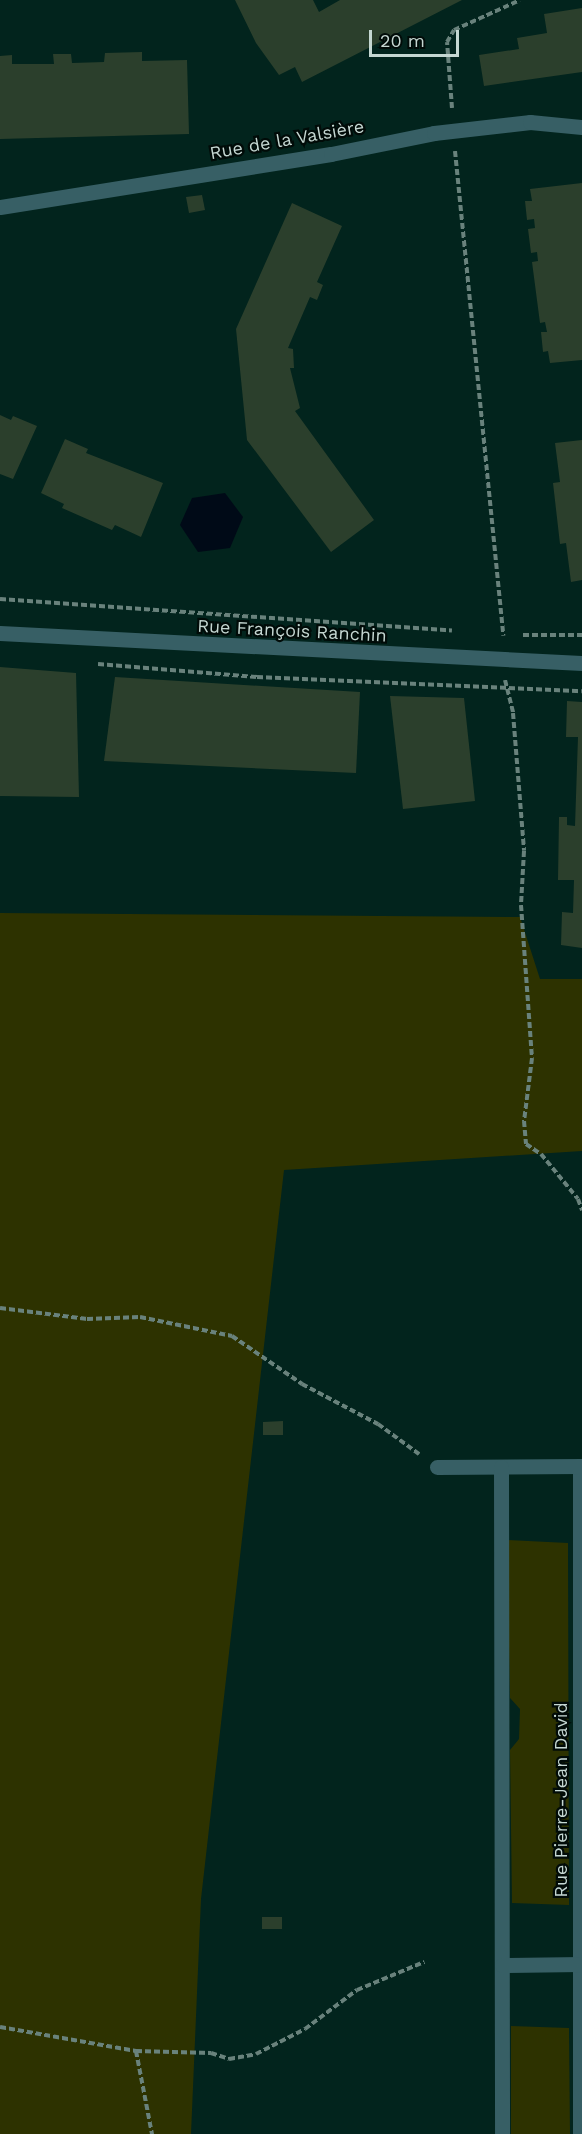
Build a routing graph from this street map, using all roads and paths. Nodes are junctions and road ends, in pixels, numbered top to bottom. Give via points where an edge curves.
1 (520, 0) edge
2 (582, 127) edge
3 (453, 131) junction
4 (0, 207) edge
5 (0, 599) edge
6 (456, 631) dead end
7 (0, 633) edge
8 (491, 633) dead end
9 (503, 634) junction
10 (582, 635) edge
11 (506, 661) junction
12 (93, 663) dead end
13 (582, 663) edge
14 (504, 688) junction
15 (582, 691) edge
16 (582, 1210) edge
17 (0, 1308) edge
18 (581, 1466) edge
19 (437, 1467) joint
20 (501, 1467) junction
21 (424, 1962) dead end
22 (581, 1964) edge
23 (502, 1965) junction
24 (0, 2027) edge
25 (136, 2051) junction
26 (152, 2134) edge
27 (502, 2134) edge
28 (580, 2134) edge

1 - 3 path via 454,30 447,42
2 - 3 street, Rue de la Valsière via 530,122
3 - 4 street, Rue de la Valsière
3 - 9 path
5 - 6 path
7 - 11 street, Rue François Ranchin
8 - 9 path
9 - 10 path
9 - 11 path
11 - 13 street, Rue François Ranchin
11 - 14 path
12 - 14 path via 257,677
14 - 15 path
14 - 16 path via 513,713 524,851 521,905 531,1058 524,1121 526,1144 541,1154 578,1199
17 - 19 path via 87,1319 140,1317 232,1336 302,1384 378,1424
18 - 20 street
18 - 22 street, Rue Pierre-Jean David
19 - 20 street
20 - 23 street
21 - 25 path via 357,1990 305,2029 256,2054 229,2059 211,2053
22 - 23 street
22 - 28 street, Rue Pierre-Jean David
23 - 27 street
24 - 25 path
25 - 26 path

